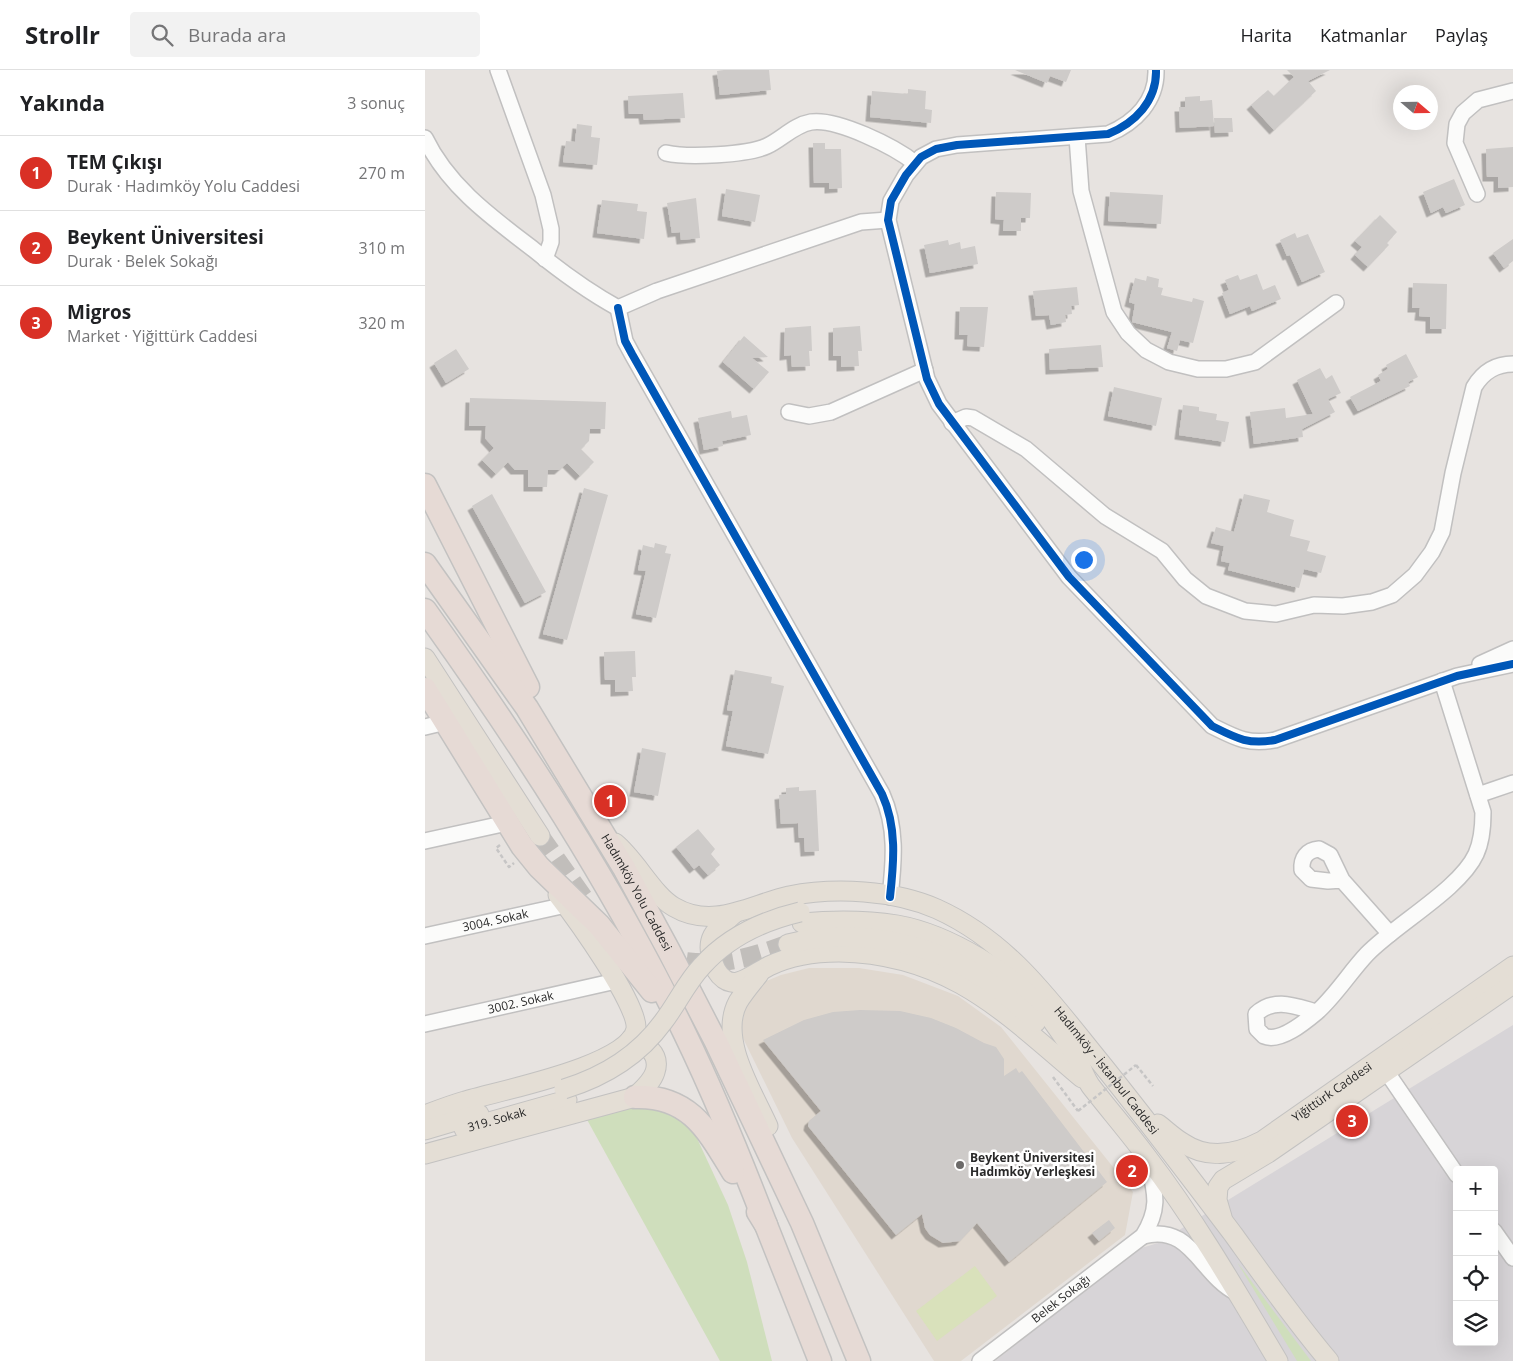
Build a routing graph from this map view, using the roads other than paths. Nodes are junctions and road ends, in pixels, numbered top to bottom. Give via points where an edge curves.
1 (497, 70) edge
2 (1156, 70) edge
3 (1513, 91) edge
4 (1077, 137) junction
5 (425, 138) edge
6 (666, 153) dead end
7 (915, 163) junction
8 (1477, 194) dead end
9 (888, 220) junction
10 (545, 259) junction
11 (1336, 303) dead end
12 (618, 308) junction
13 (1513, 364) edge
14 (925, 370) junction
15 (789, 412) dead end
16 (952, 423) junction
17 (425, 485) edge
18 (425, 564) edge
19 (425, 610) edge
20 (1513, 649) edge
21 (425, 658) edge
22 (1513, 664) edge
23 (1457, 676) junction
24 (1442, 681) junction
25 (425, 690) edge
26 (435, 725) edge
27 (551, 749) junction
28 (1513, 783) edge
29 (1478, 795) junction
30 (507, 822) junction
31 (601, 831) junction
32 (539, 836) tunnel mouth
33 (425, 841) edge
34 (539, 867) junction
35 (1342, 880) dead end
36 (890, 897) junction
37 (566, 905) junction
38 (736, 912) junction
39 (801, 917) junction
40 (1390, 934) junction
41 (425, 936) edge
42 (789, 944) tunnel mouth
43 (1513, 966) edge
44 (763, 969) junction
45 (1025, 972) junction
46 (616, 980) junction
47 (1513, 984) edge
48 (667, 1002) junction
49 (1316, 1012) dead end
50 (425, 1024) edge
51 (630, 1040) junction
52 (1386, 1071) junction
53 (1089, 1084) junction
54 (566, 1094) junction
55 (635, 1097) junction
56 (1142, 1114) junction
57 (425, 1115) edge
58 (425, 1130) edge
59 (425, 1141) edge
60 (425, 1154) edge
61 (1224, 1154) junction
62 (1147, 1157) junction
63 (1453, 1169) edge
64 (1231, 1175) junction
65 (785, 1189) junction
66 (1224, 1222) junction
67 (766, 1225) junction
68 (1143, 1236) junction
69 (1498, 1236) edge
70 (1513, 1258) edge
71 (1238, 1294) junction
72 (820, 1361) edge
73 (859, 1361) edge
74 (981, 1361) edge
75 (1278, 1361) edge
76 (1329, 1361) edge

1 - 10 street via 543,195 551,229 551,242
2 - 4 street via 1150,99 1126,127 1108,134
3 - 8 street via 1478,100 1463,113 1457,124 1455,143
4 - 7 street via 957,145 936,149
4 - 11 street via 1081,191 1114,312 1145,350 1169,362 1198,370 1226,369 1255,362
5 - 10 street via 452,180 473,202
6 - 7 street via 695,156 755,150 811,122 828,123 858,133 902,153
7 - 9 street via 891,201
9 - 12 street via 861,222 657,291
9 - 14 street
10 - 12 street
12 - 36 street via 631,354 882,794 888,807 895,854
13 - 16 street via 1496,366 1481,374 1474,387 1442,532 1415,575 1392,595 1372,602 1313,606 1276,614 1245,611 1205,596 1185,579 1162,551 1105,516 1026,449 973,418 962,418
14 - 15 street via 831,412 809,416
14 - 16 street via 939,404
16 - 24 street via 1069,577 1212,726 1235,738 1256,743 1275,740
17 - 27 highway via 522,674 541,715
18 - 27 highway, Hadımköy Yolu Caddesi via 509,679
19 - 48 highway, Hadımköy Yolu Caddesi via 477,682 558,807 632,934
20 - 23 street
21 - 32 main road
22 - 23 street
23 - 24 street
24 - 29 street
25 - 26 highway
26 - 30 highway
27 - 31 highway, Hadımköy Yolu Caddesi
28 - 29 street
29 - 40 street via 1483,822 1476,854 1459,877
30 - 33 street
30 - 34 highway
31 - 38 main road via 622,849 664,900 673,906 710,918
31 - 65 highway, Hadımköy Yolu Caddesi via 695,1000
34 - 37 main road
34 - 48 highway via 599,925 645,985
35 - 40 street
36 - 38 main road via 819,892 791,896
36 - 45 main road via 914,901 953,917 991,941
37 - 41 street, 3004. Sokak
37 - 46 main road
38 - 44 main road via 712,936 709,949 715,971 731,982 739,982
39 - 45 main road, Hadımköy - İstanbul Caddesi via 857,911 925,923
39 - 53 main road, Hadımköy - İstanbul Caddesi via 898,926 968,953 1007,977 1046,1013 1069,1044
39 - 54 main road via 742,945 707,976 682,1016 650,1054 610,1082
40 - 49 street via 1367,954
42 - 53 main road via 827,938 880,939 905,943 955,962 1003,992 1055,1039
43 - 61 main road, Yiğittürk Caddesi via 1262,1141 1245,1150
44 - 53 main road via 795,957 827,952 870,955 919,965 960,983 992,1003
44 - 65 main road via 738,1003 732,1018 732,1036 736,1054 771,1134
45 - 56 main road, Hadımköy - İstanbul Caddesi
46 - 50 street, 3002. Sokak
46 - 51 main road via 633,1013 636,1029
47 - 52 main road, Yiğittürk Caddesi
48 - 67 highway, Hadımköy Yolu Caddesi via 720,1111
51 - 55 main road via 649,1048 656,1060 655,1072
51 - 57 main road via 601,1059 570,1073
52 - 63 street
52 - 64 main road, Yiğittürk Caddesi
53 - 62 main road, Hadımköy - İstanbul Caddesi
54 - 58 main road, 319. Sokak
54 - 59 main road, 319. Sokak
55 - 60 main road
55 - 67 highway via 666,1099 694,1117 716,1142
56 - 61 main road, Yiğittürk Caddesi via 1191,1148
56 - 66 main road, Hadımköy - İstanbul Caddesi
61 - 64 main road via 1219,1161 1220,1167
62 - 68 street, Belek Sokağı via 1156,1205
62 - 71 main road, Hadımköy - İstanbul Caddesi
64 - 66 main road, Yiğittürk Caddesi via 1218,1187 1217,1200
65 - 73 highway, Hadımköy Yolu Caddesi via 803,1223
66 - 76 main road, Hadımköy - İstanbul Caddesi
67 - 72 highway
68 - 71 street via 1155,1232 1178,1238 1193,1250 1225,1288
68 - 74 street, Belek Sokağı
69 - 70 street
71 - 75 main road, Hadımköy - İstanbul Caddesi

